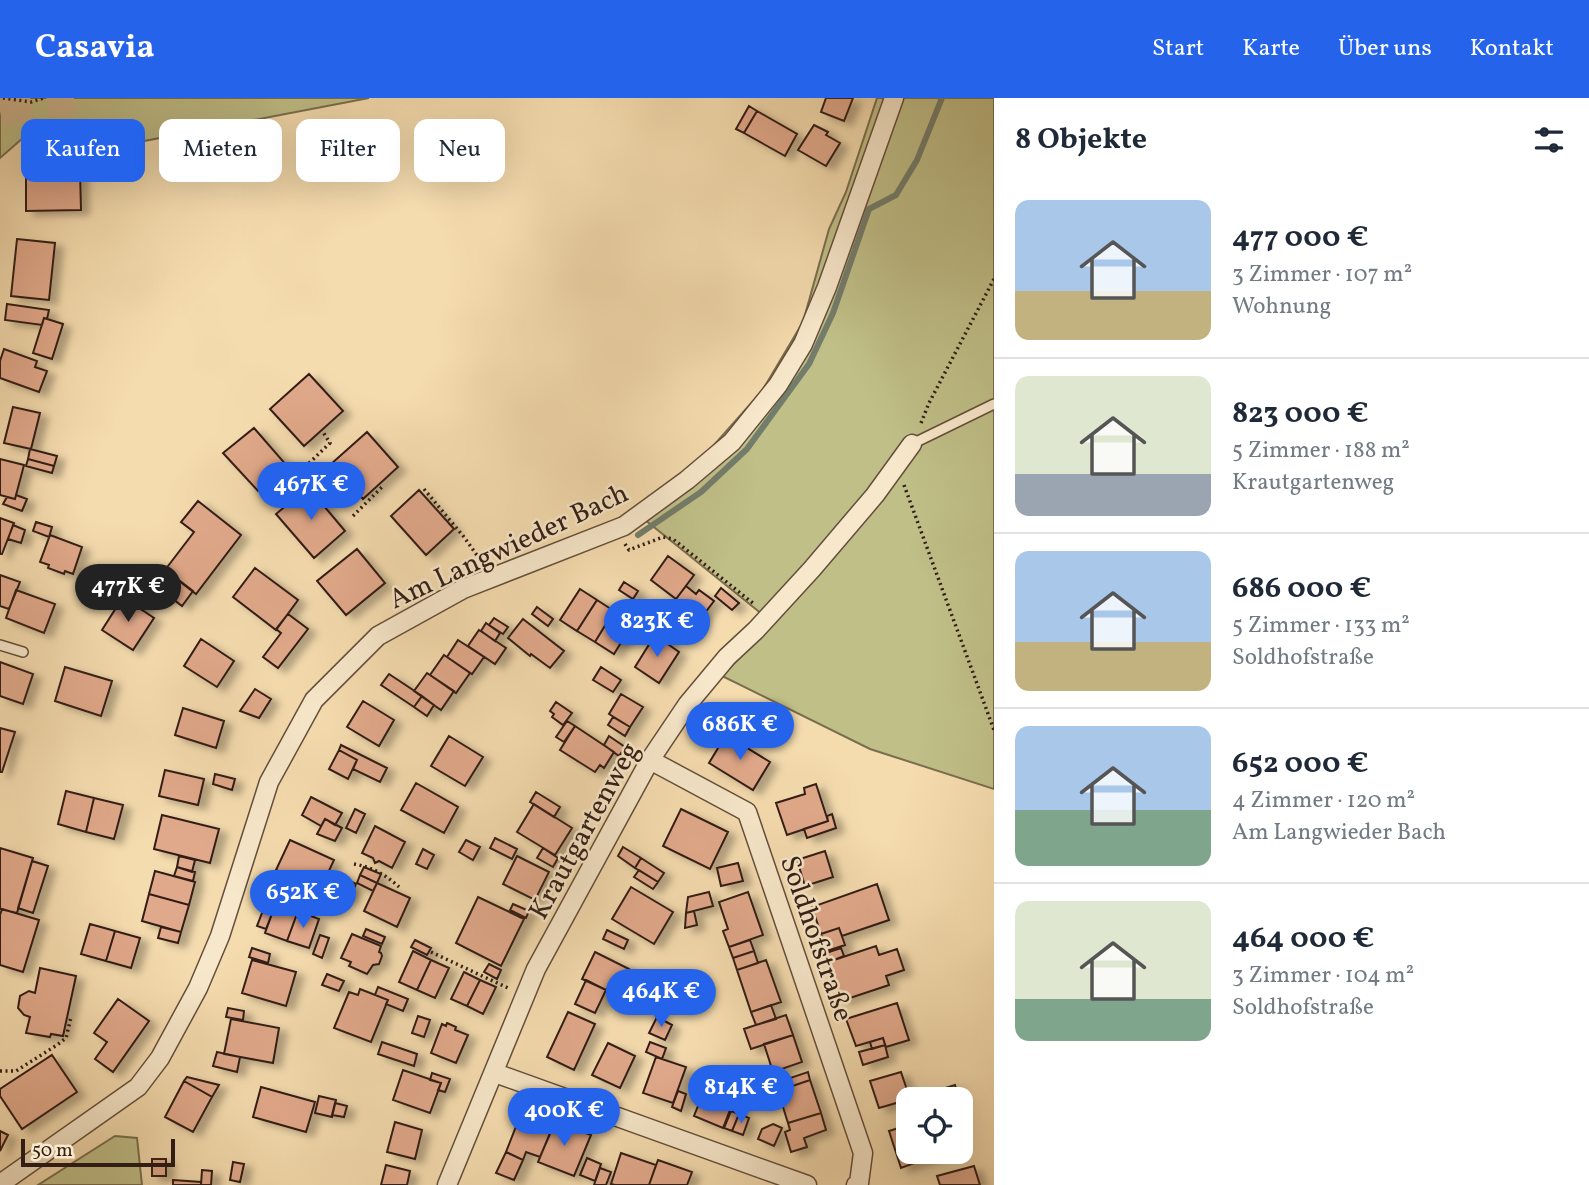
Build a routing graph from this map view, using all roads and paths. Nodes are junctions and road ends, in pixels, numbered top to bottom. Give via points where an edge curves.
1 (3, 98) edge
2 (44, 98) edge
3 (894, 98) edge
4 (994, 279) edge
5 (994, 404) edge
6 (323, 432) dead end
7 (912, 444) junction
8 (897, 467) junction
9 (383, 486) dead end
10 (278, 489) dead end
11 (424, 489) dead end
12 (353, 516) dead end
13 (614, 530) junction
14 (492, 578) junction
15 (769, 616) junction
16 (0, 645) edge
17 (23, 652) dead end
18 (994, 730) edge
19 (650, 760) junction
20 (354, 864) dead end
21 (399, 887) dead end
22 (431, 952) dead end
23 (525, 996) junction
24 (71, 1017) dead end
25 (0, 1071) edge
26 (495, 1073) junction
27 (0, 1184) edge
28 (447, 1185) edge
29 (807, 1185) edge
30 (856, 1185) edge

1 - 2 path via 31,102
3 - 13 street, Am Langwieder Bach via 827,287 803,344 778,385 732,442 687,480
4 - 7 path
5 - 7 lane
6 - 10 path via 330,443
7 - 8 street, Krautgartenweg
8 - 15 street, Krautgartenweg
8 - 18 path
9 - 12 path
11 - 14 path
13 - 14 street, Am Langwieder Bach
13 - 15 path via 629,550 663,537 673,538
14 - 27 street, Am Langwieder Bach via 378,636 314,700 269,782 220,936 160,1058 138,1087
15 - 19 street, Krautgartenweg via 687,705
16 - 17 lane
19 - 23 street, Krautgartenweg
19 - 30 street, Soldhofstraße via 747,812 863,1153
20 - 21 path via 387,876
22 - 23 path
23 - 26 street, Krautgartenweg
24 - 25 path via 65,1038 57,1045 16,1071
26 - 28 street, Krautgartenweg
26 - 29 street

